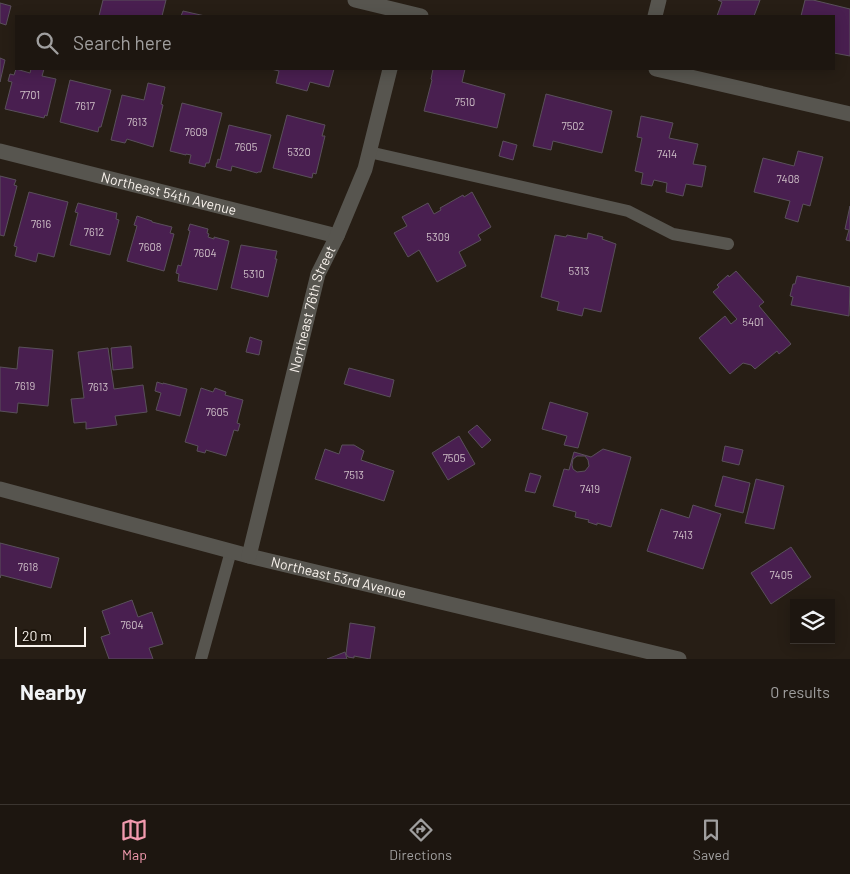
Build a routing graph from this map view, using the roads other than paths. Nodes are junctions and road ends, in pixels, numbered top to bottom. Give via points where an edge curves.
1 (355, 0) edge
2 (659, 0) edge
3 (403, 14) edge
4 (655, 15) edge
5 (390, 70) edge
6 (660, 70) edge
7 (850, 114) edge
8 (0, 151) edge
9 (369, 152) junction
10 (336, 236) junction
11 (728, 244) dead end
12 (0, 489) edge
13 (231, 551) junction
14 (249, 556) junction
15 (201, 659) edge
16 (679, 659) edge

1 - 3 street
2 - 4 street
5 - 9 street, Northeast 76th Street
6 - 7 street
8 - 10 street, Northeast 54th Avenue
9 - 10 street, Northeast 76th Street
9 - 11 lane via 628,211 673,234
10 - 14 street, Northeast 76th Street via 318,274
12 - 13 street, Northeast 53rd Avenue
13 - 14 street, Northeast 53rd Avenue
13 - 15 lane
14 - 16 street, Northeast 53rd Avenue

